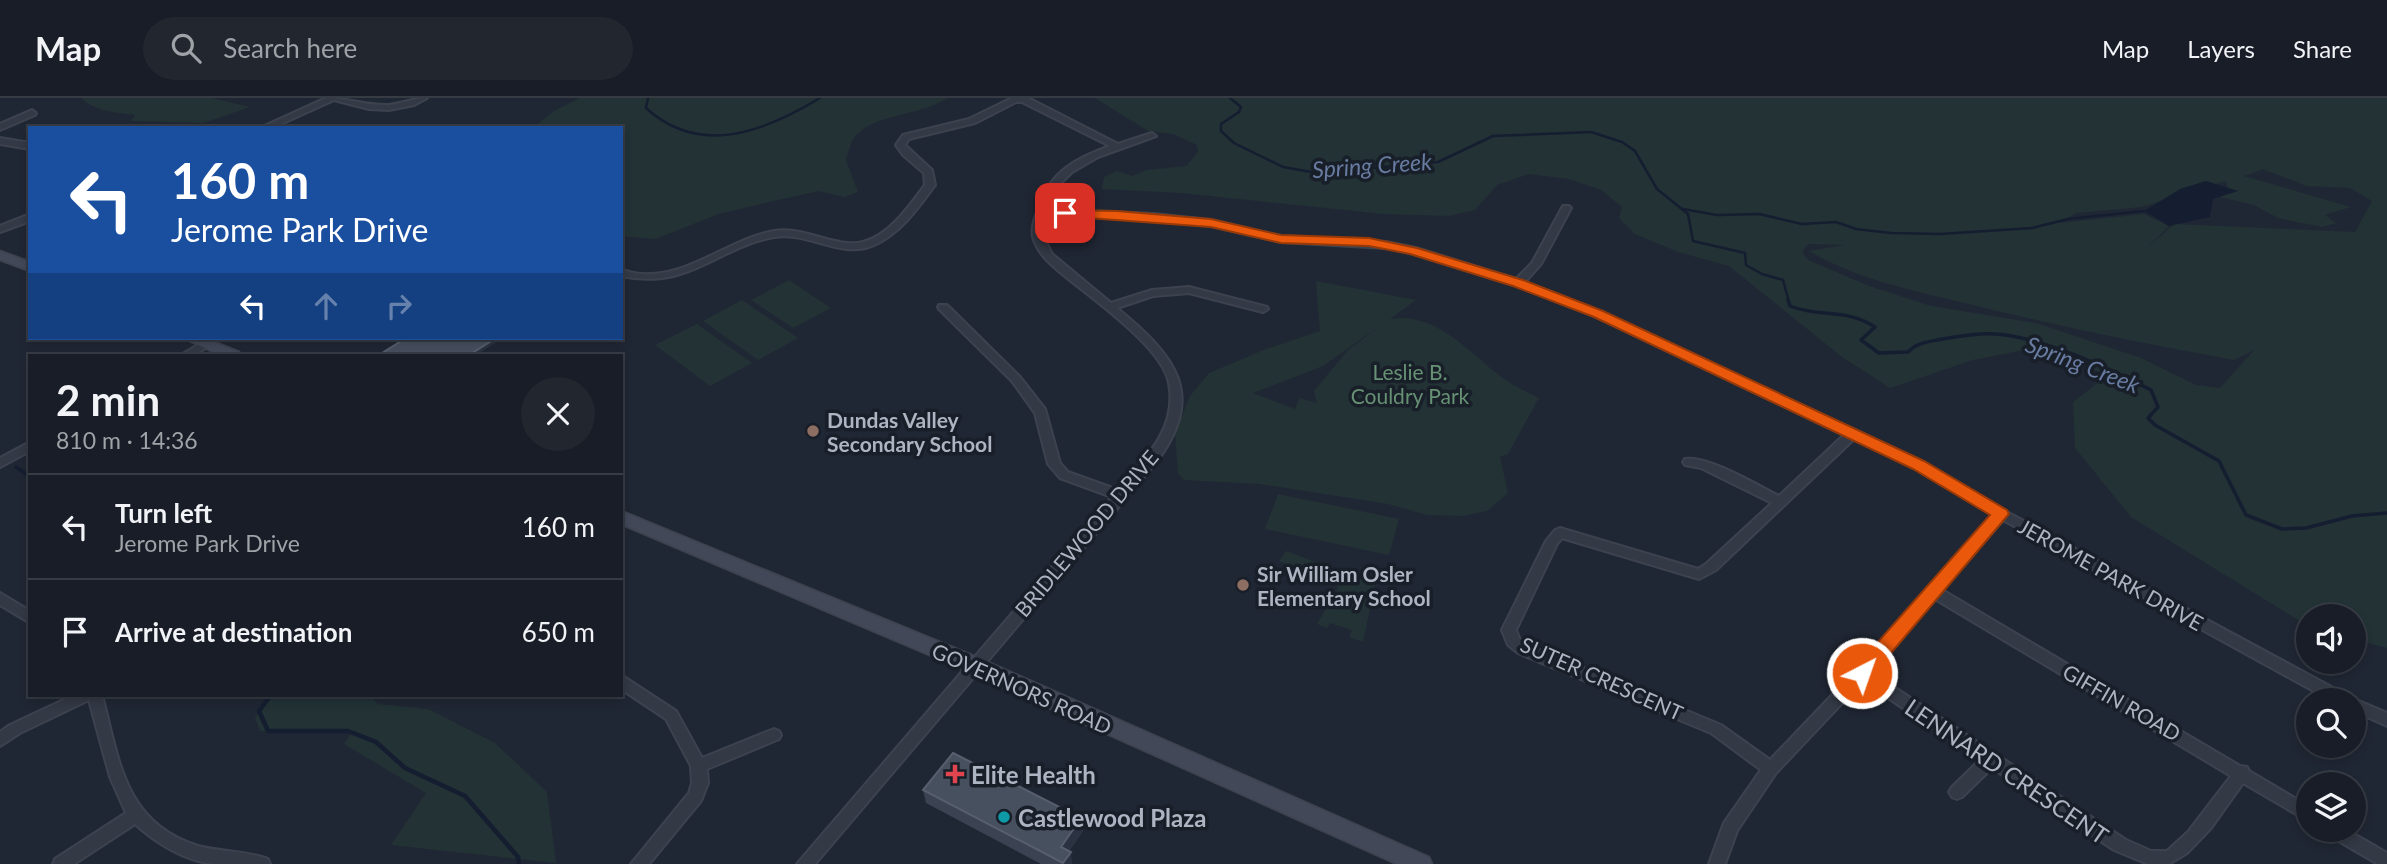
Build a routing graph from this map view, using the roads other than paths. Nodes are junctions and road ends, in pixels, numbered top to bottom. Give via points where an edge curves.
1 (334, 98) edge
2 (423, 98) edge
3 (32, 113) dead end
4 (269, 126) edge
5 (0, 127) edge
6 (1152, 136) dead end
7 (0, 141) edge
8 (28, 146) edge
9 (1118, 147) junction
10 (1566, 208) dead end
11 (1042, 212) junction
12 (28, 219) edge
13 (0, 229) edge
14 (0, 255) edge
15 (28, 266) edge
16 (623, 274) edge
17 (1518, 283) junction
18 (943, 307) dead end
19 (1108, 308) junction
20 (1263, 309) dead end
21 (198, 341) edge
22 (230, 354) edge
23 (1852, 434) junction
24 (28, 447) edge
25 (0, 463) edge
26 (1689, 463) dead end
27 (1120, 495) junction
28 (1779, 502) junction
29 (2001, 514) junction
30 (623, 518) edge
31 (1934, 592) junction
32 (0, 598) edge
33 (28, 617) edge
34 (974, 665) junction
35 (1862, 673) junction
36 (623, 682) edge
37 (2321, 688) edge
38 (83, 697) edge
39 (96, 697) edge
40 (2366, 710) edge
41 (2387, 720) edge
42 (774, 735) dead end
43 (0, 740) edge
44 (1990, 760) junction
45 (699, 766) junction
46 (1771, 769) junction
47 (2242, 772) junction
48 (1957, 792) dead end
49 (2296, 806) edge
50 (136, 815) junction
51 (2355, 842) edge
52 (2387, 861) edge
53 (61, 864) edge
54 (251, 864) edge
55 (639, 864) edge
56 (805, 864) edge
57 (1421, 864) edge
58 (1717, 864) edge

1 - 2 street via 387,109
1 - 4 street
3 - 5 street
6 - 9 street, BRIDLEWOOD DRIVE
7 - 8 street
9 - 11 street, BRIDLEWOOD DRIVE via 1062,174 1048,192
9 - 16 street via 1023,99 1014,100 972,121 906,137 900,145 929,172 930,185 901,219 863,246 800,233 774,234 669,276
10 - 17 street via 1536,264
11 - 17 street, JEROME PARK DRIVE via 1154,217 1211,223 1281,239 1369,242 1412,250
11 - 19 street, BRIDLEWOOD DRIVE via 1036,224 1048,256
12 - 13 street
14 - 15 main road
17 - 23 street, JEROME PARK DRIVE via 1598,314
18 - 27 street via 1016,379 1041,412 1054,464 1064,475
19 - 20 street via 1170,290 1189,290
19 - 27 street, BRIDLEWOOD DRIVE via 1159,355 1174,379 1173,423
21 - 22 main road
23 - 28 street, SUTER CRESCENT
23 - 29 street, JEROME PARK DRIVE via 1919,465
24 - 25 street
26 - 28 street via 1704,465
27 - 34 street, BRIDLEWOOD DRIVE
28 - 46 street, SUTER CRESCENT via 1699,574 1560,533 1509,630 1523,649 1704,723
29 - 31 street
29 - 37 street, JEROME PARK DRIVE
30 - 34 main road, GOVERNORS ROAD
31 - 35 street
31 - 47 street, GIFFIN ROAD
32 - 33 street
34 - 56 street
34 - 57 main road, GOVERNORS ROAD
35 - 44 street, LENNARD CRESCENT
35 - 46 street
36 - 45 street via 671,715
38 - 43 street
39 - 50 street via 113,763
40 - 41 street
42 - 45 street
44 - 47 street, LENNARD CRESCENT via 2120,845 2164,860 2179,853
44 - 48 street
45 - 55 street via 696,796
46 - 58 street via 1730,828
47 - 49 street, GIFFIN ROAD
50 - 53 street
50 - 54 street via 165,838 197,854
51 - 52 street

